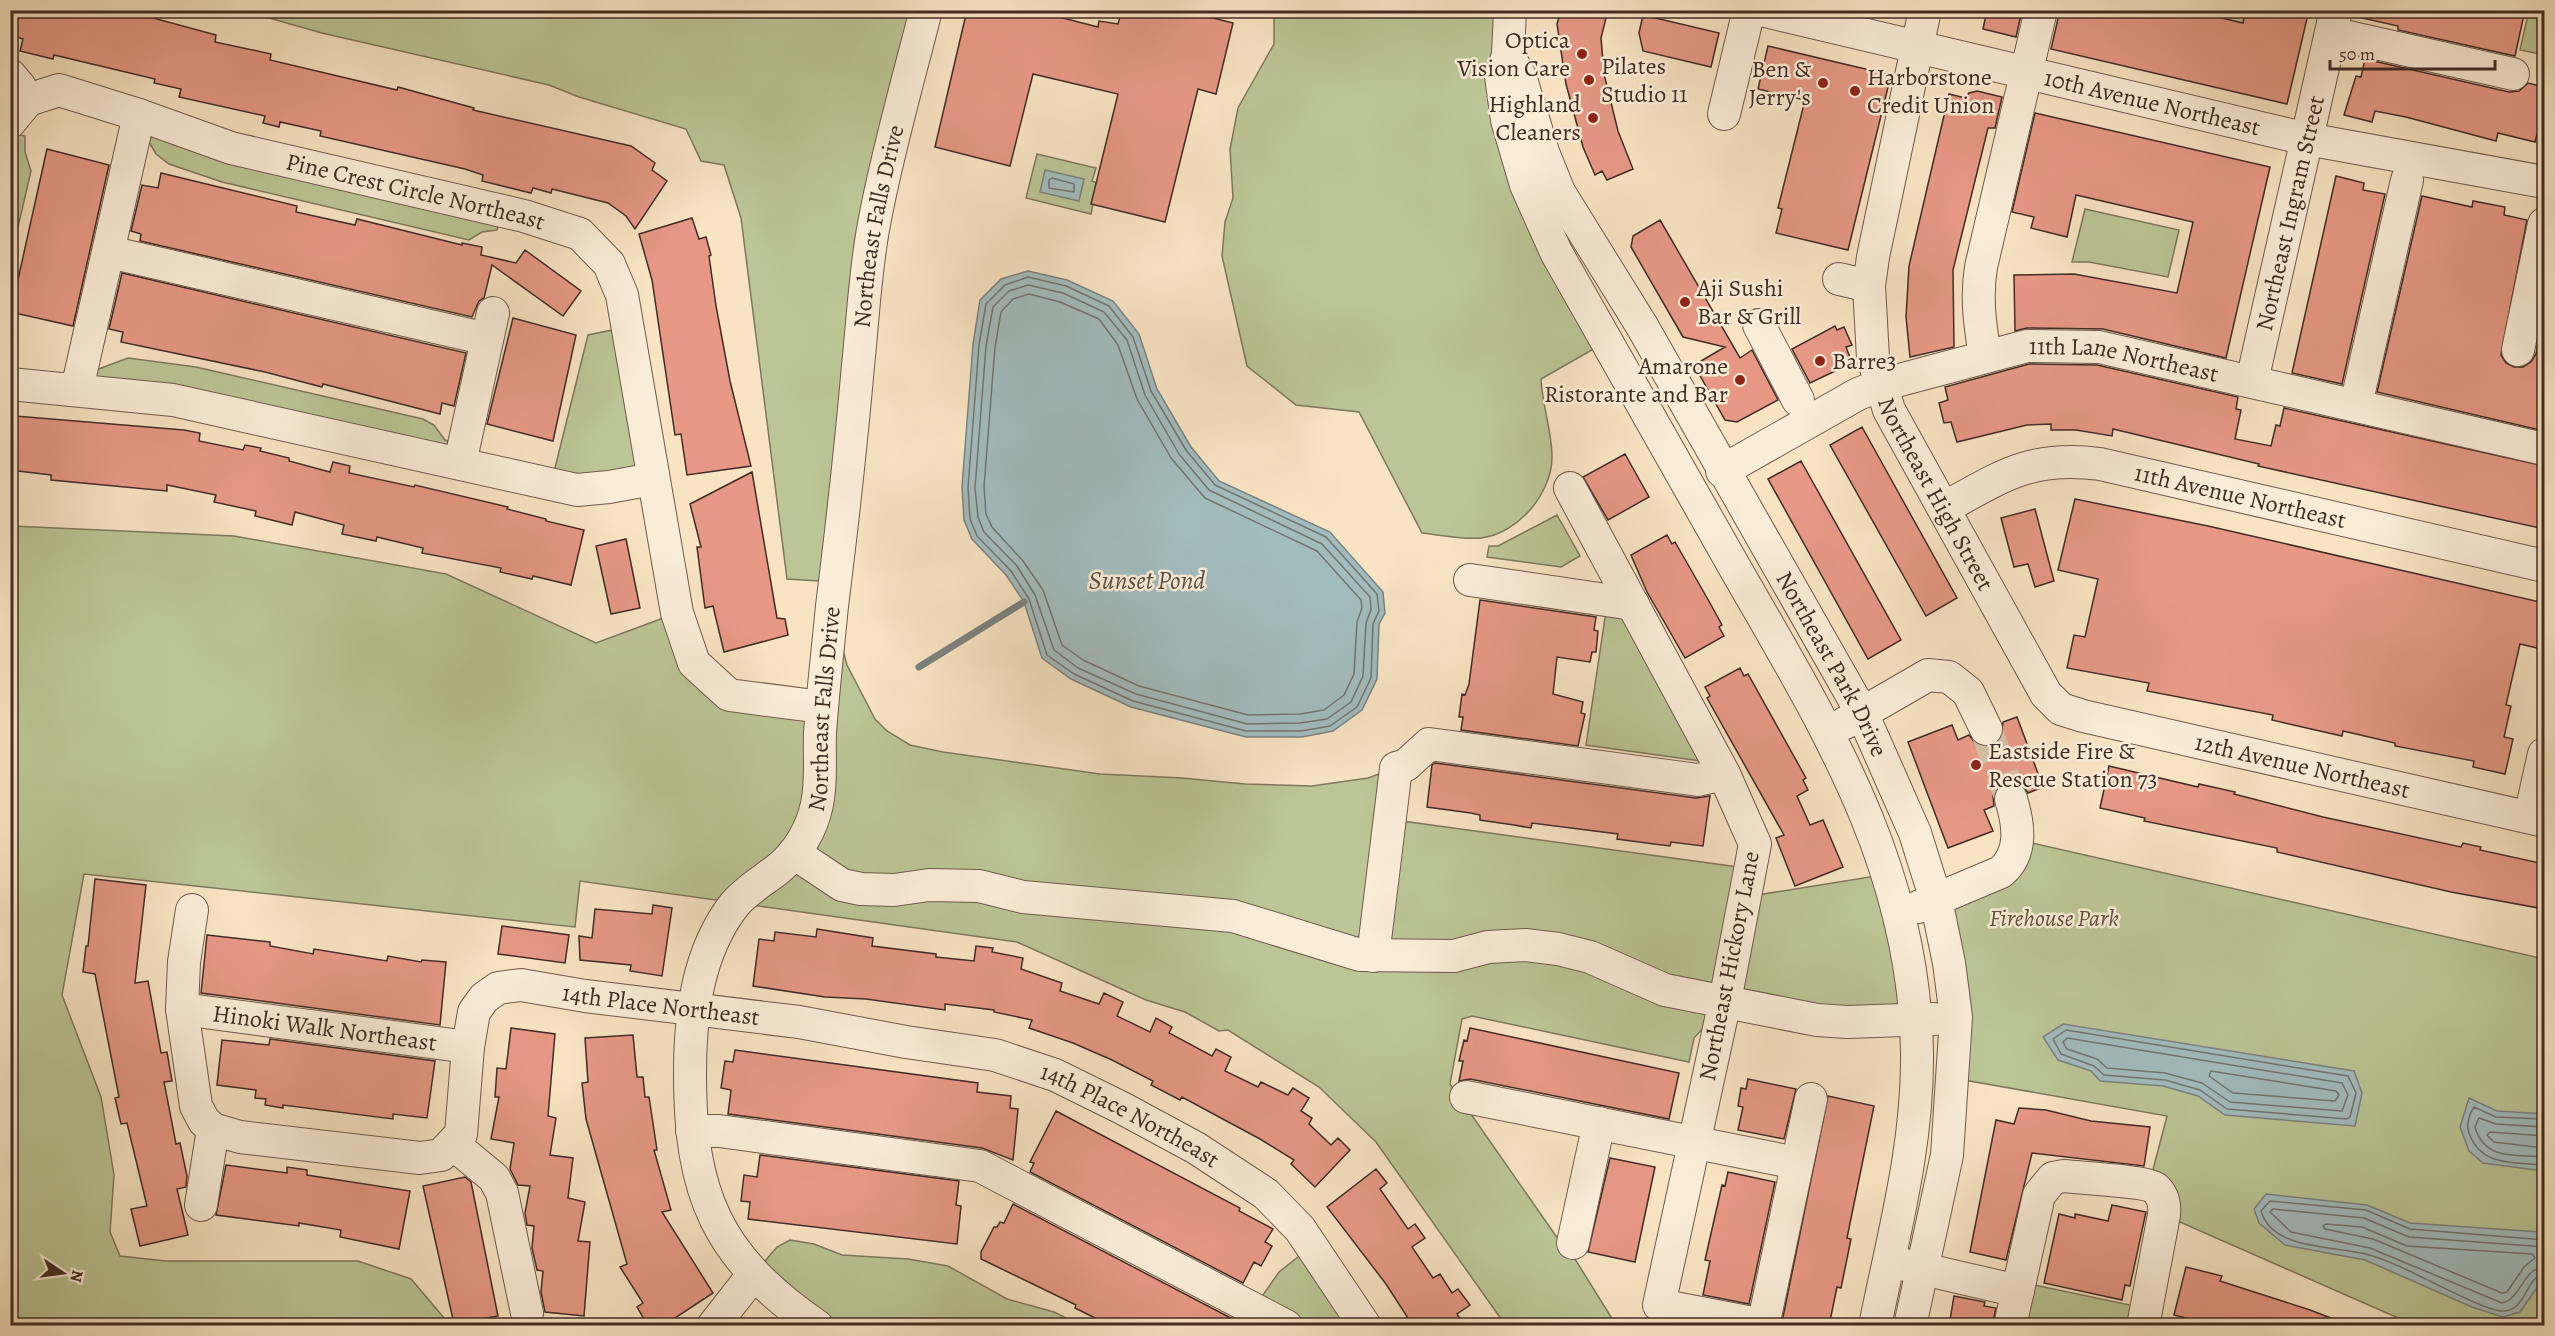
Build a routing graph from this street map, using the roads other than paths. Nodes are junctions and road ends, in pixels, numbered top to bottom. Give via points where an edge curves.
1 (926, 10) edge
2 (1510, 10) edge
3 (1749, 10) edge
4 (1761, 10) edge
5 (1925, 10) edge
6 (2041, 10) edge
7 (2333, 22) edge
8 (1917, 47) junction
9 (1508, 54) junction
10 (2026, 74) junction
11 (2513, 74) dead end
12 (1724, 114) dead end
13 (140, 115) junction
14 (10, 122) edge
15 (2307, 139) junction
16 (2407, 180) dead end
17 (2544, 182) edge
18 (2544, 224) edge
19 (109, 252) junction
20 (1839, 279) dead end
21 (1869, 286) junction
22 (1760, 325) dead end
23 (2518, 350) dead end
24 (1985, 356) junction
25 (2252, 381) junction
26 (10, 384) edge
27 (1881, 385) junction
28 (77, 389) junction
29 (1798, 400) dead end
30 (2356, 405) junction
31 (2544, 449) edge
32 (460, 463) junction
33 (1722, 471) junction
34 (653, 479) junction
35 (1570, 488) dead end
36 (1944, 508) junction
37 (2544, 566) edge
38 (1470, 580) dead end
39 (1633, 604) junction
40 (822, 707) junction
41 (2061, 709) joint
42 (1862, 713) junction
43 (1986, 729) tunnel mouth
44 (1829, 733) junction
45 (2544, 754) edge
46 (1724, 774) junction
47 (2011, 800) tunnel mouth
48 (2537, 819) edge
49 (794, 853) junction
50 (1936, 900) junction
51 (192, 910) dead end
52 (1900, 914) junction
53 (1372, 956) junction
54 (1725, 1001) junction
55 (182, 1009) junction
56 (694, 1010) junction
57 (1956, 1017) junction
58 (1914, 1022) junction
59 (468, 1047) junction
60 (1466, 1097) dead end
61 (1811, 1099) dead end
62 (1599, 1123) junction
63 (213, 1129) junction
64 (692, 1131) junction
65 (1693, 1142) junction
66 (453, 1144) junction
67 (1797, 1163) junction
68 (201, 1205) dead end
69 (1573, 1243) dead end
70 (1888, 1261) junction
71 (1922, 1269) junction
72 (753, 1275) junction
73 (2018, 1291) junction
74 (527, 1313) dead end
75 (1763, 1325) edge
76 (713, 1326) edge
77 (818, 1326) edge
78 (1286, 1326) edge
79 (1365, 1326) edge
80 (1875, 1326) edge
81 (1910, 1326) edge
82 (2010, 1326) edge
83 (2143, 1326) edge

1 - 40 street, Northeast Falls Drive via 874,224
2 - 9 street, Northeast Park Drive
3 - 12 street
4 - 8 street, 10th Avenue Northeast
5 - 8 street, Northeast High Street
6 - 10 street
7 - 11 street
7 - 15 street, Northeast Ingram Street
8 - 10 street, 10th Avenue Northeast
8 - 21 street, Northeast High Street
9 - 33 street, Northeast Park Drive via 1520,76 1559,192 1642,326
9 - 44 street, Northeast Park Drive via 1501,76 1508,120 1526,185 1556,252
10 - 15 street, 10th Avenue Northeast
10 - 24 street via 1977,292
13 - 14 street, Pine Crest Circle Northeast via 60,90 28,99
13 - 19 street
13 - 34 street, Pine Crest Circle Northeast via 231,148 513,213 580,234 609,264 622,295
15 - 17 street, 10th Avenue Northeast
15 - 25 street, Northeast Ingram Street
16 - 30 street
18 - 23 street
19 - 28 street
19 - 32 street via 490,326
20 - 21 street
21 - 27 street, Northeast High Street via 1872,347
22 - 29 street
24 - 25 street, 11th Lane Northeast via 2027,346 2098,347
24 - 27 street, 11th Lane Northeast
25 - 30 street, 11th Lane Northeast
26 - 28 street
27 - 33 street, 11th Lane Northeast via 1858,394
27 - 36 street, Northeast High Street via 1889,410
28 - 32 street via 173,400
30 - 31 street, 11th Lane Northeast
32 - 34 street via 577,490
33 - 42 street, Northeast Park Drive
34 - 40 street, Pine Crest Circle Northeast via 677,613 694,663 729,695
35 - 39 street, Northeast Hickory Lane
36 - 37 street, 11th Avenue Northeast via 2020,468 2070,460
36 - 41 street, Northeast High Street via 2046,694
38 - 39 street
39 - 46 street, Northeast Hickory Lane
40 - 49 street, Northeast Falls Drive via 818,801 812,825
41 - 48 street, 12th Avenue Northeast
42 - 43 street via 1928,675 1949,677 1968,692
42 - 44 street
42 - 50 street, Northeast Park Drive via 1915,833
44 - 52 street, Northeast Park Drive via 1877,839
45 - 48 street
46 - 53 street via 1698,780 1429,744 1406,765 1396,768
46 - 54 street, Northeast Hickory Lane via 1755,844
47 - 50 street via 2019,840 2009,865
49 - 53 street via 842,885 861,889 979,886 1023,897 1233,916 1328,947
49 - 56 street, Northeast Falls Drive via 735,904 723,922 703,965
50 - 52 street
50 - 57 street, Northeast Park Drive
51 - 55 street
52 - 58 street, Northeast Park Drive
53 - 54 street via 1454,956 1488,947 1525,945 1558,949 1590,957 1665,990
54 - 58 street via 1817,1020
54 - 65 street, Northeast Hickory Lane
55 - 59 street, Hinoki Walk Northeast
55 - 63 street via 196,1106
56 - 59 street, 14th Place Northeast via 521,986 498,988 474,1012
56 - 64 street, Northeast Falls Drive
56 - 79 street, 14th Place Northeast via 799,1022 995,1055 1055,1075 1196,1148 1266,1194 1300,1229
57 - 58 street
57 - 71 street, Northeast Park Drive via 1947,1155
58 - 70 street, Northeast Park Drive via 1912,1142
59 - 66 street, 14th Place Northeast via 461,1134
60 - 62 street
61 - 67 street
62 - 65 street
62 - 69 street
63 - 66 street via 240,1137 420,1158 441,1155
63 - 68 street
64 - 72 street, Northeast Falls Drive via 704,1193 714,1218
64 - 78 street via 719,1131 980,1166
65 - 67 street
65 - 75 street, Northeast Hickory Lane via 1659,1305
66 - 74 street via 494,1178 502,1193
67 - 75 street
70 - 71 street
70 - 80 street, Northeast Park Drive
71 - 73 street
71 - 81 street, Northeast Park Drive
72 - 76 street
72 - 77 street, Northeast Falls Drive
73 - 82 street
73 - 83 street via 2039,1195 2053,1178 2149,1185 2156,1189 2164,1205

